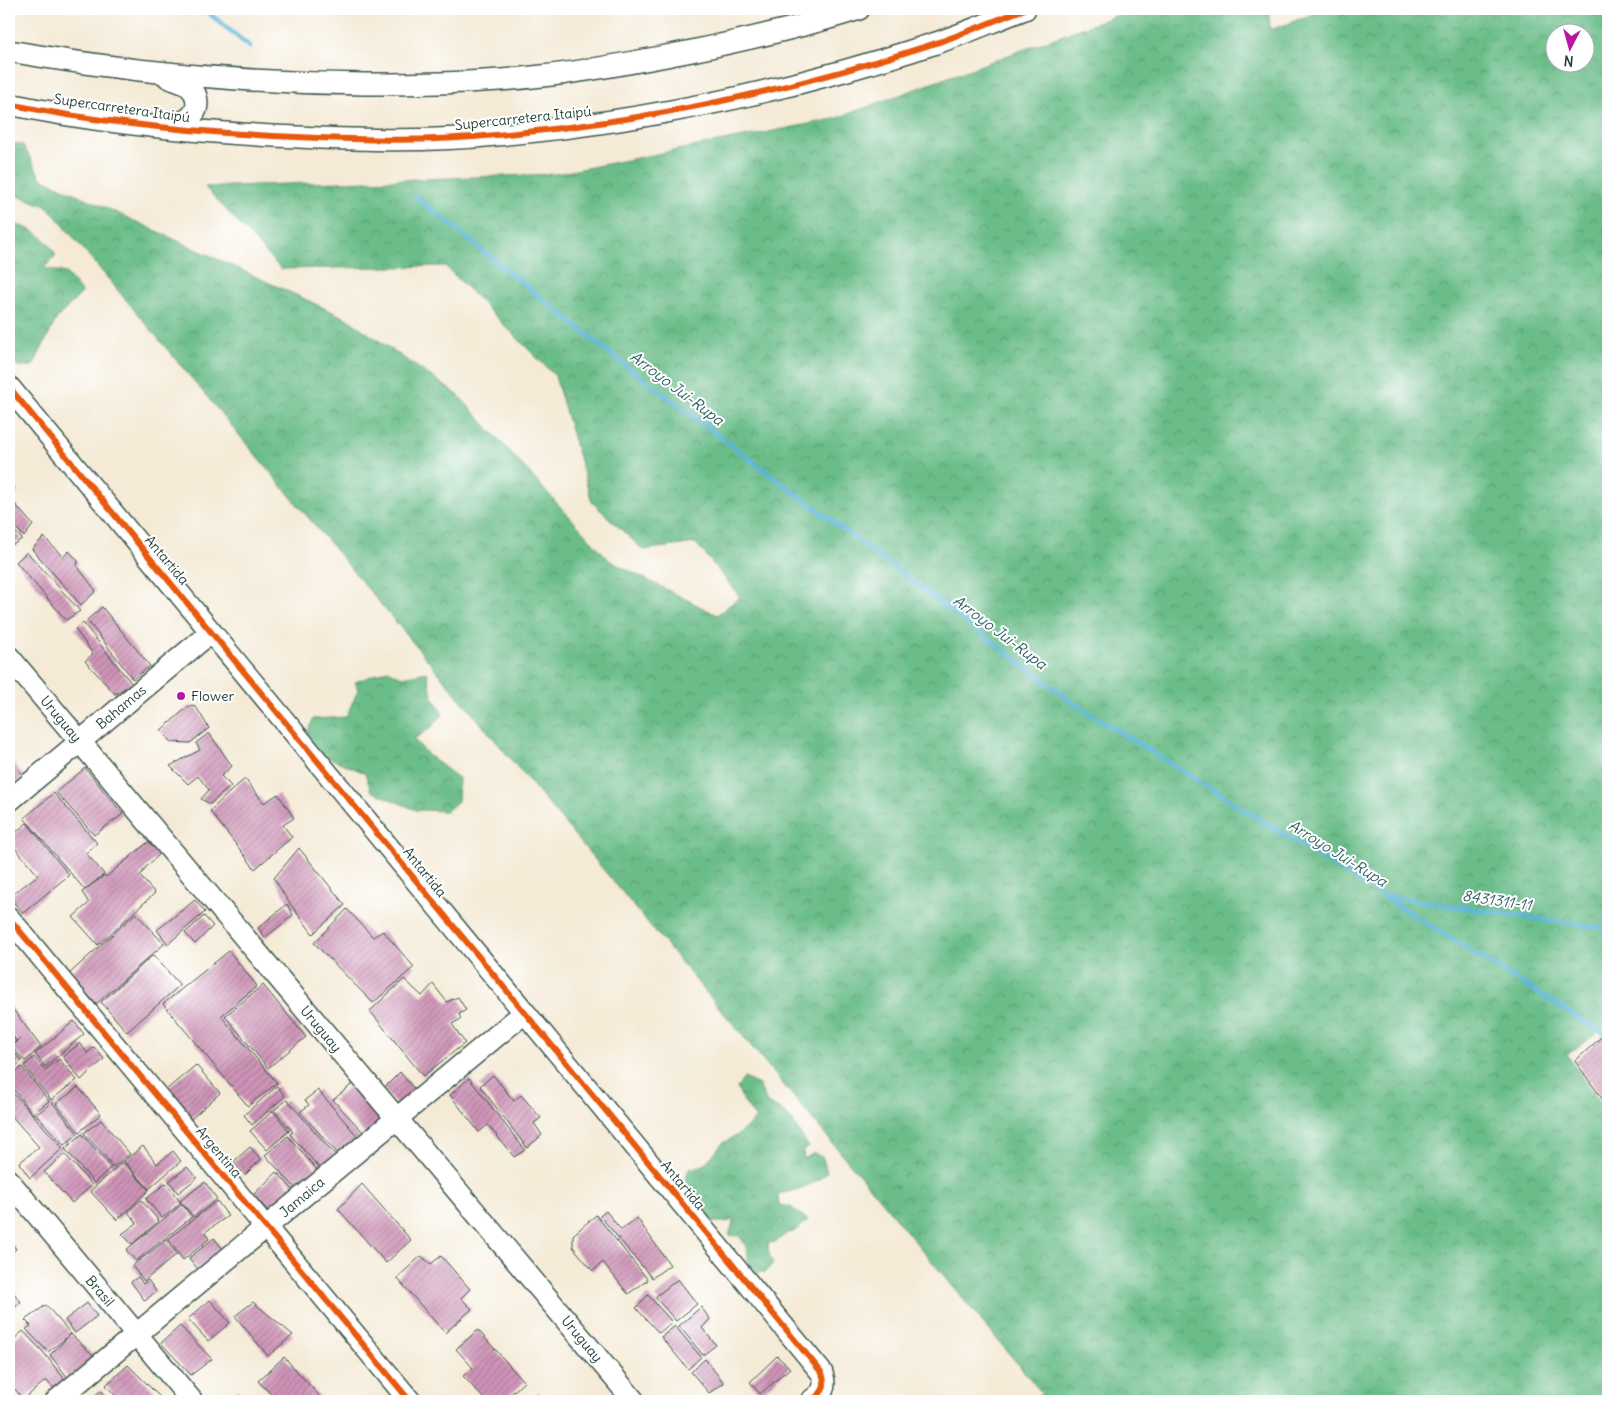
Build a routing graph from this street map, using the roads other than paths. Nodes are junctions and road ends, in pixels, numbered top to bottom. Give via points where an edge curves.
1 (859, 9) edge
2 (1025, 9) edge
3 (9, 51) edge
4 (159, 73) junction
5 (9, 104) edge
6 (153, 127) junction
7 (9, 387) edge
8 (211, 632) junction
9 (9, 656) edge
10 (80, 741) junction
11 (9, 801) edge
12 (9, 918) edge
13 (524, 1013) junction
14 (397, 1119) junction
15 (9, 1181) edge
16 (266, 1228) junction
17 (137, 1335) junction
18 (56, 1401) edge
19 (192, 1401) edge
20 (410, 1401) edge
21 (634, 1401) edge
22 (811, 1401) edge

1 - 4 street via 732,42 541,77 472,82 333,84
2 - 6 street, Supercarretera Itaipú via 935,43 808,80 736,97 572,127 493,136 416,139 255,135
3 - 4 street
4 - 6 street via 187,85 198,101 189,118
5 - 6 street, Supercarretera Itaipú
7 - 8 street, Antartida
8 - 10 street, Bahamas
8 - 13 street, Antartida
9 - 10 street, Uruguay
10 - 11 street, Bahamas
10 - 14 street, Uruguay
12 - 16 street, Argentina
13 - 14 street, Jamaica
13 - 22 street, Antartida via 822,1373 825,1385
14 - 16 street, Jamaica
14 - 21 street, Uruguay
15 - 17 street, Brasil
16 - 17 street, Jamaica
16 - 20 street, Argentina
17 - 18 street, Jamaica
17 - 19 street, Brasil

